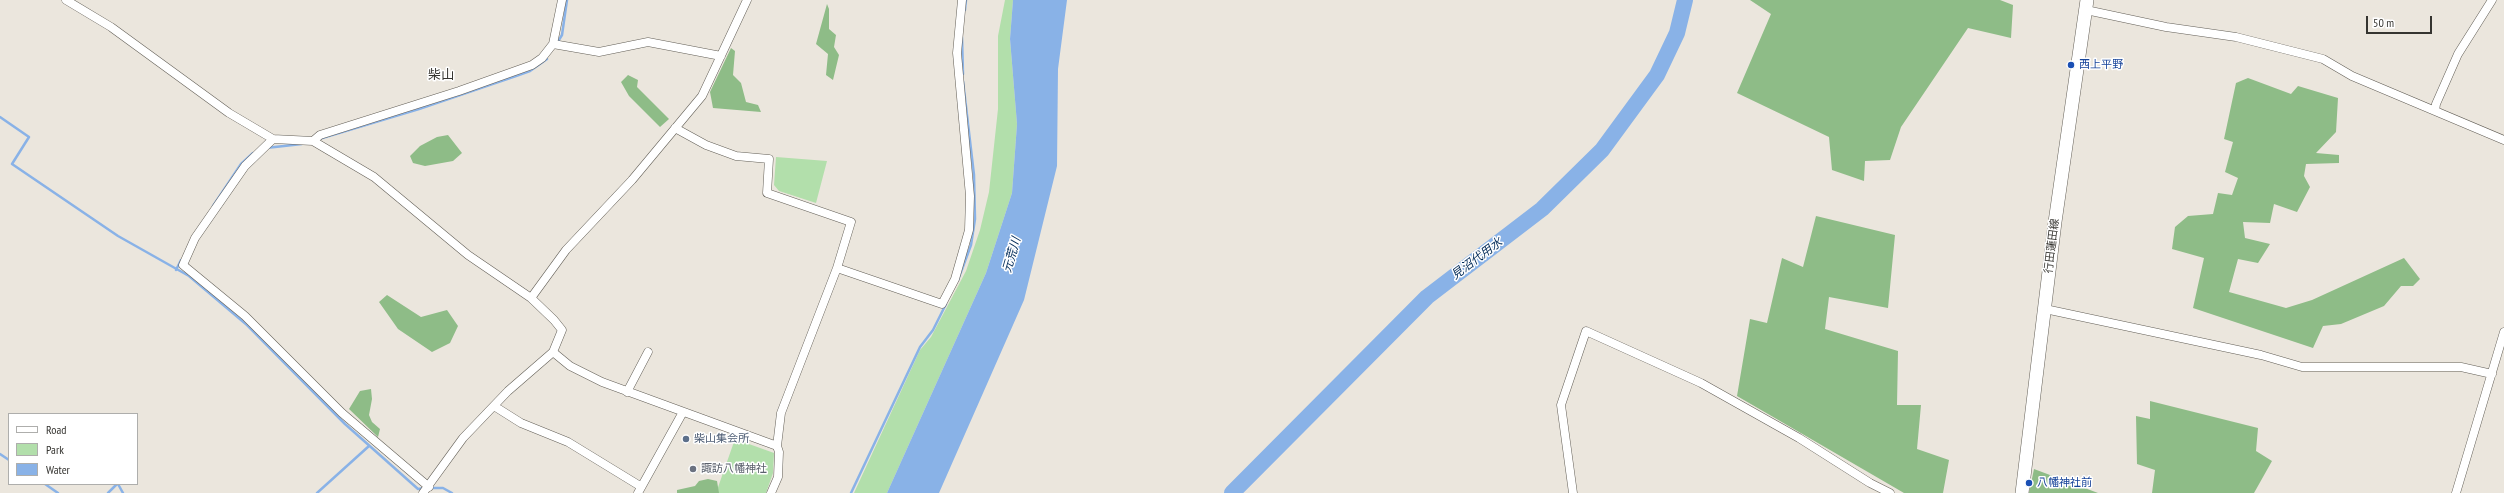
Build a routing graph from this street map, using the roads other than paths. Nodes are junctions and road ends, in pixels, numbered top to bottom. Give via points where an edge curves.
1 (66, 0) edge
2 (562, 0) edge
3 (747, 0) edge
4 (962, 0) edge
5 (2492, 0) edge
6 (2087, 5) edge
7 (553, 44) junction
8 (721, 56) junction
9 (2435, 111) junction
10 (675, 128) junction
11 (273, 139) junction
12 (2504, 140) edge
13 (313, 141) junction
14 (837, 268) junction
15 (531, 298) junction
16 (2045, 309) junction
17 (2504, 332) edge
18 (552, 352) junction
19 (648, 352) dead end
20 (2492, 374) junction
21 (628, 392) junction
22 (494, 406) junction
23 (683, 412) junction
24 (777, 446) junction
25 (426, 490) edge
26 (639, 490) edge
27 (771, 493) edge
28 (1573, 493) edge
29 (1890, 493) edge
30 (2022, 493) edge
31 (2456, 493) edge

1 - 11 street via 112,27 229,113
2 - 7 street
3 - 8 street
4 - 14 street via 957,53 970,196 969,230 955,278 942,304
5 - 9 street via 2458,54
6 - 9 street via 2166,27 2236,37 2323,59 2352,76
6 - 16 main road, 行田蓮田線 via 2055,222
7 - 8 street via 599,52 648,42
7 - 13 street via 542,58 532,65 320,135
8 - 10 street via 702,96
9 - 12 street
10 - 14 street via 706,145 736,156 769,159 767,193 851,222
10 - 15 street via 632,180 566,250
11 - 13 street
11 - 25 street via 245,166 195,238 183,265 245,316 342,413
13 - 15 street via 374,177 468,255
14 - 24 street via 781,413
15 - 18 street via 562,330
16 - 20 street via 2261,355 2302,367 2461,367
16 - 30 main road, 行田蓮田線
17 - 20 street
18 - 21 street via 570,366
18 - 22 street
19 - 21 street
20 - 31 street
21 - 23 street
22 - 25 street via 463,438
22 - 26 street via 528,426 568,442
23 - 24 street
23 - 26 street
24 - 27 street via 778,477
28 - 29 street via 1561,405 1586,331 1701,383

